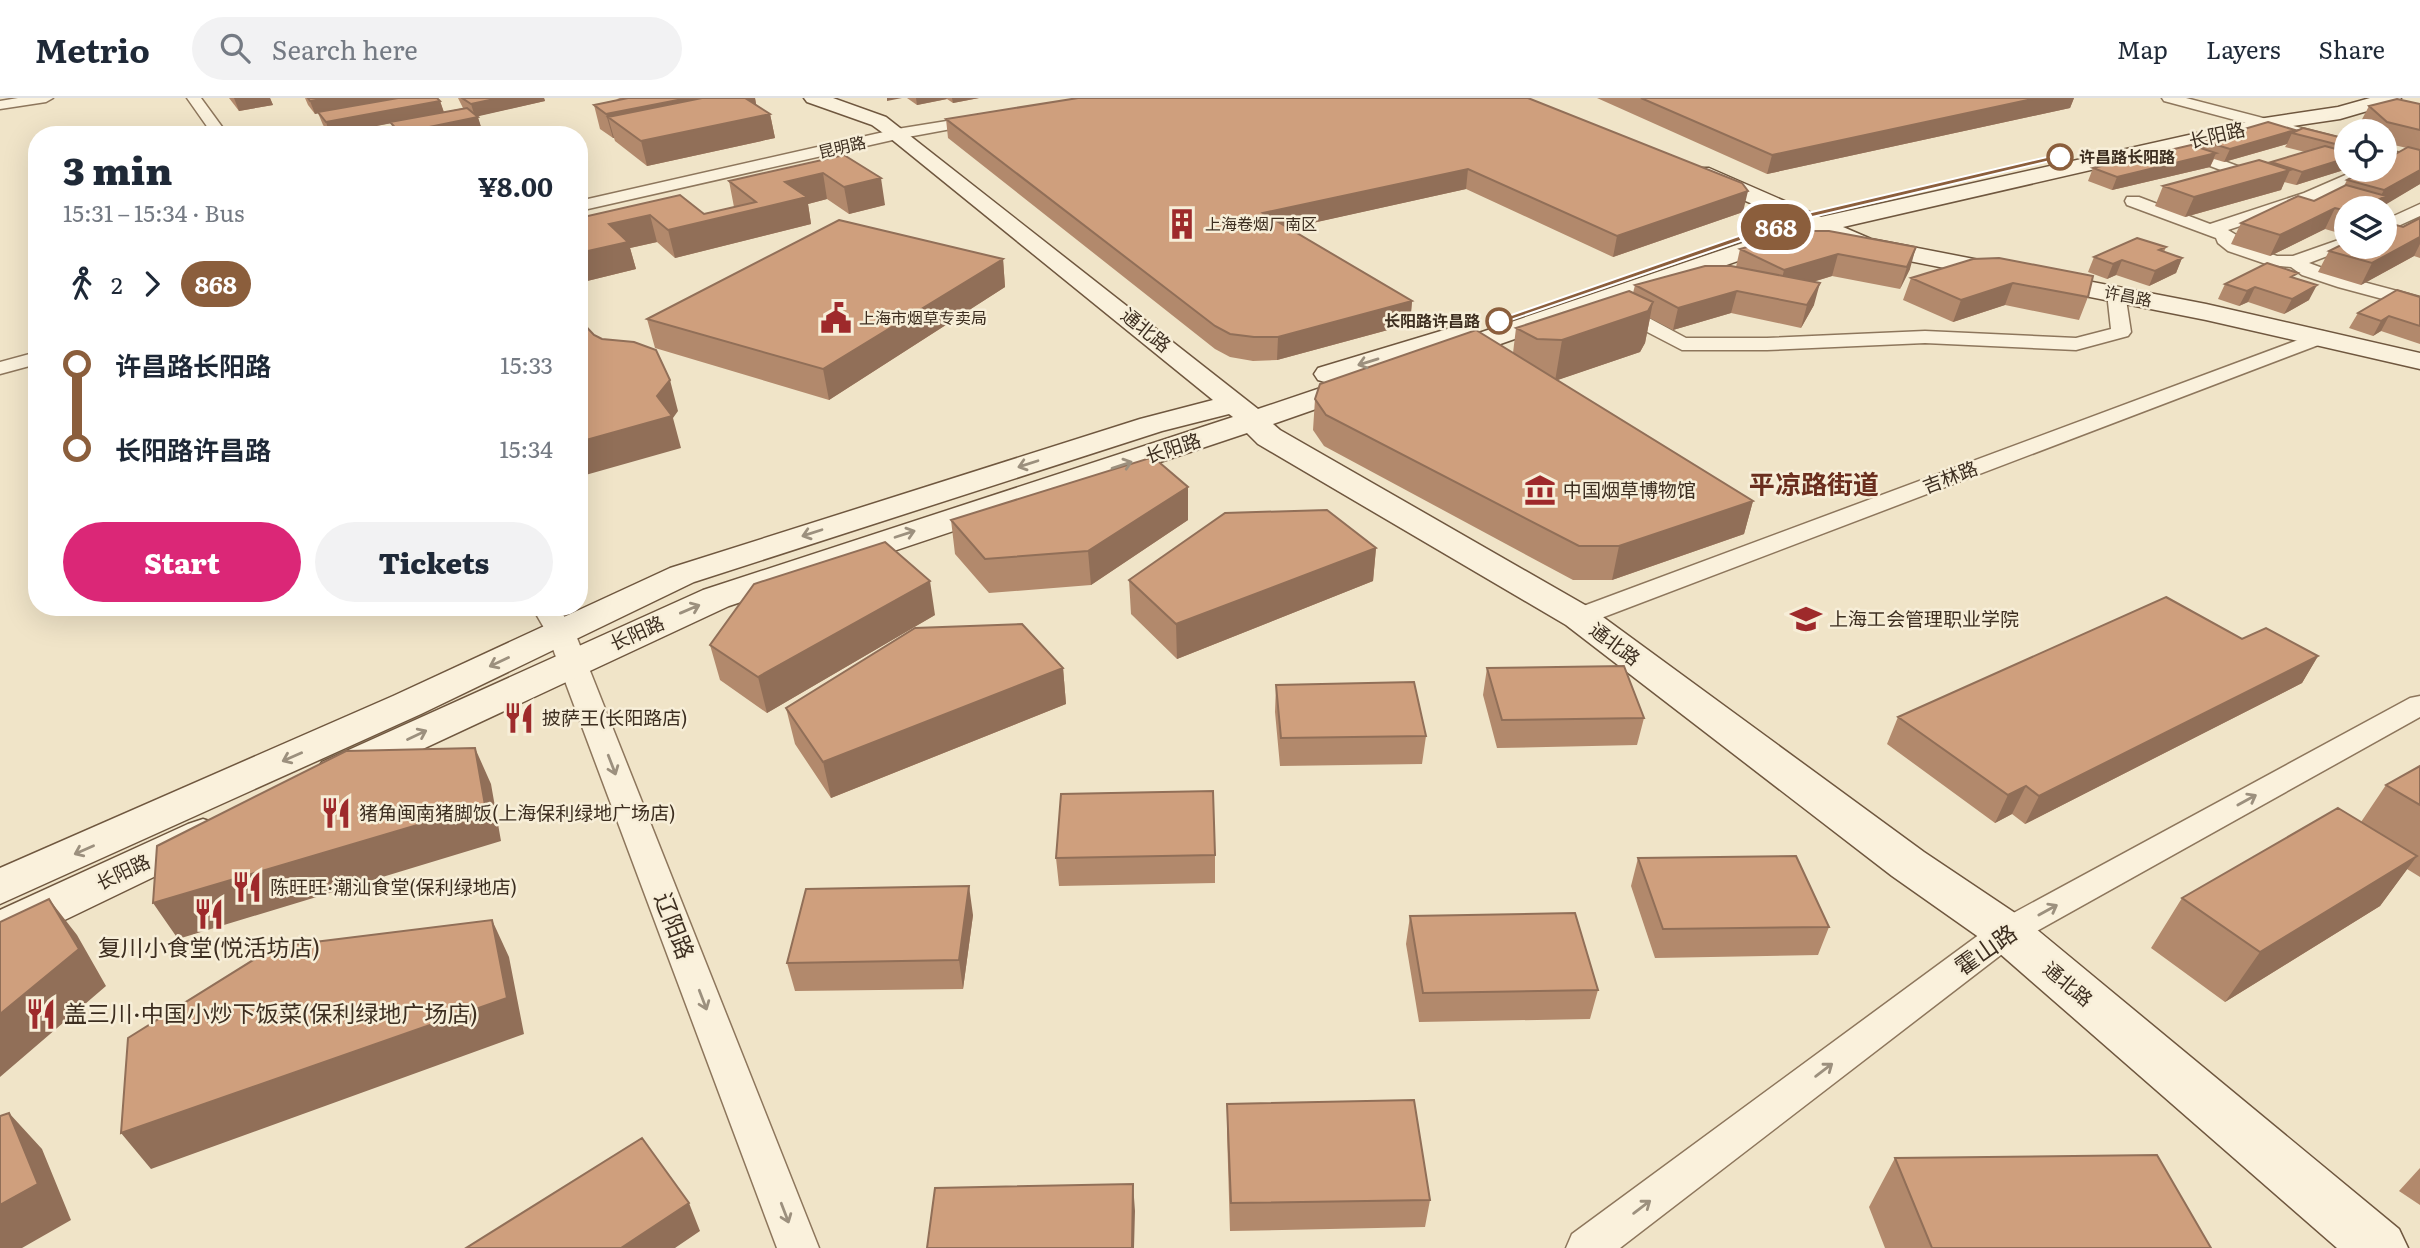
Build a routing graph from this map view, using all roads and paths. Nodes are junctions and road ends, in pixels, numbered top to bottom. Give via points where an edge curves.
1 (46, 98) edge
2 (194, 98) edge
3 (814, 98) edge
4 (2169, 98) edge
5 (2323, 98) edge
6 (2391, 98) edge
7 (0, 105) edge
8 (998, 116) edge
9 (2234, 116) junction
10 (2265, 124) junction
11 (214, 126) edge
12 (897, 134) junction
13 (2334, 142) edge
14 (2168, 146) junction
15 (2397, 157) edge
16 (1678, 163) edge
17 (2420, 163) edge
18 (2269, 166) edge
19 (2244, 173) junction
20 (2219, 180) edge
21 (2343, 182) edge
22 (2158, 195) dead end
23 (2310, 197) junction
24 (588, 204) edge
25 (2334, 204) edge
26 (2420, 209) edge
27 (2397, 219) edge
28 (1810, 221) junction
29 (2397, 223) edge
30 (2420, 227) edge
31 (2210, 230) junction
32 (2334, 247) edge
33 (2295, 262) junction
34 (2420, 281) edge
35 (2116, 293) junction
36 (2392, 295) junction
37 (1602, 300) junction
38 (2420, 303) edge
39 (1840, 321) dead end
40 (2322, 337) junction
41 (1949, 338) junction
42 (28, 360) edge
43 (2420, 361) edge
44 (0, 368) edge
45 (1244, 412) junction
46 (1579, 617) junction
47 (559, 634) edge
48 (2420, 705) edge
49 (311, 785) edge
50 (224, 825) edge
51 (0, 887) edge
52 (0, 930) edge
53 (2007, 932) junction
54 (798, 1248) edge
55 (1587, 1248) edge
56 (2379, 1248) edge

1 - 7 street
2 - 11 street
3 - 12 main road, 通北路 via 878,121
4 - 9 street
5 - 9 main road, 长阳路
6 - 10 main road, 长阳路 via 2340,113
8 - 12 street, 昆明路
9 - 10 street
9 - 28 main road, 长阳路
10 - 13 street
10 - 14 main road, 长阳路
12 - 24 street, 昆明路
12 - 45 main road, 通北路
14 - 19 street
14 - 28 main road, 长阳路
15 - 17 street
16 - 28 main road, 许昌路
18 - 19 street
19 - 20 street
19 - 23 street
21 - 23 street
22 - 31 street via 2133,201
23 - 25 street
23 - 31 street
26 - 27 street
28 - 35 main road, 许昌路 via 1864,245
28 - 37 main road, 长阳路
28 -> 45 main road, 长阳路 via 1476,328
29 - 30 street
31 - 33 street via 2229,236 2224,239 2234,247 2275,261
32 - 33 street
33 - 36 street via 2333,279
34 - 36 street
35 - 40 main road, 许昌路
35 - 41 street via 2120,332 2076,344
36 - 38 street
37 - 41 street via 1682,344
37 - 45 main road, 长阳路
39 - 41 street via 1892,321
40 - 43 main road, 许昌路
40 - 46 street, 吉林路
42 - 44 street
45 - 46 main road, 通北路 via 1269,437
45 - 47 main road, 长阳路 via 1151,425 682,575
46 - 53 main road, 通北路 via 1908,864
49 -> 47 main road, 长阳路
47 -> 51 main road, 长阳路
47 -> 54 street, 辽阳路
53 -> 48 street, 霍山路
50 - 52 main road, 长阳路
55 -> 53 street, 霍山路
53 - 56 main road, 通北路

